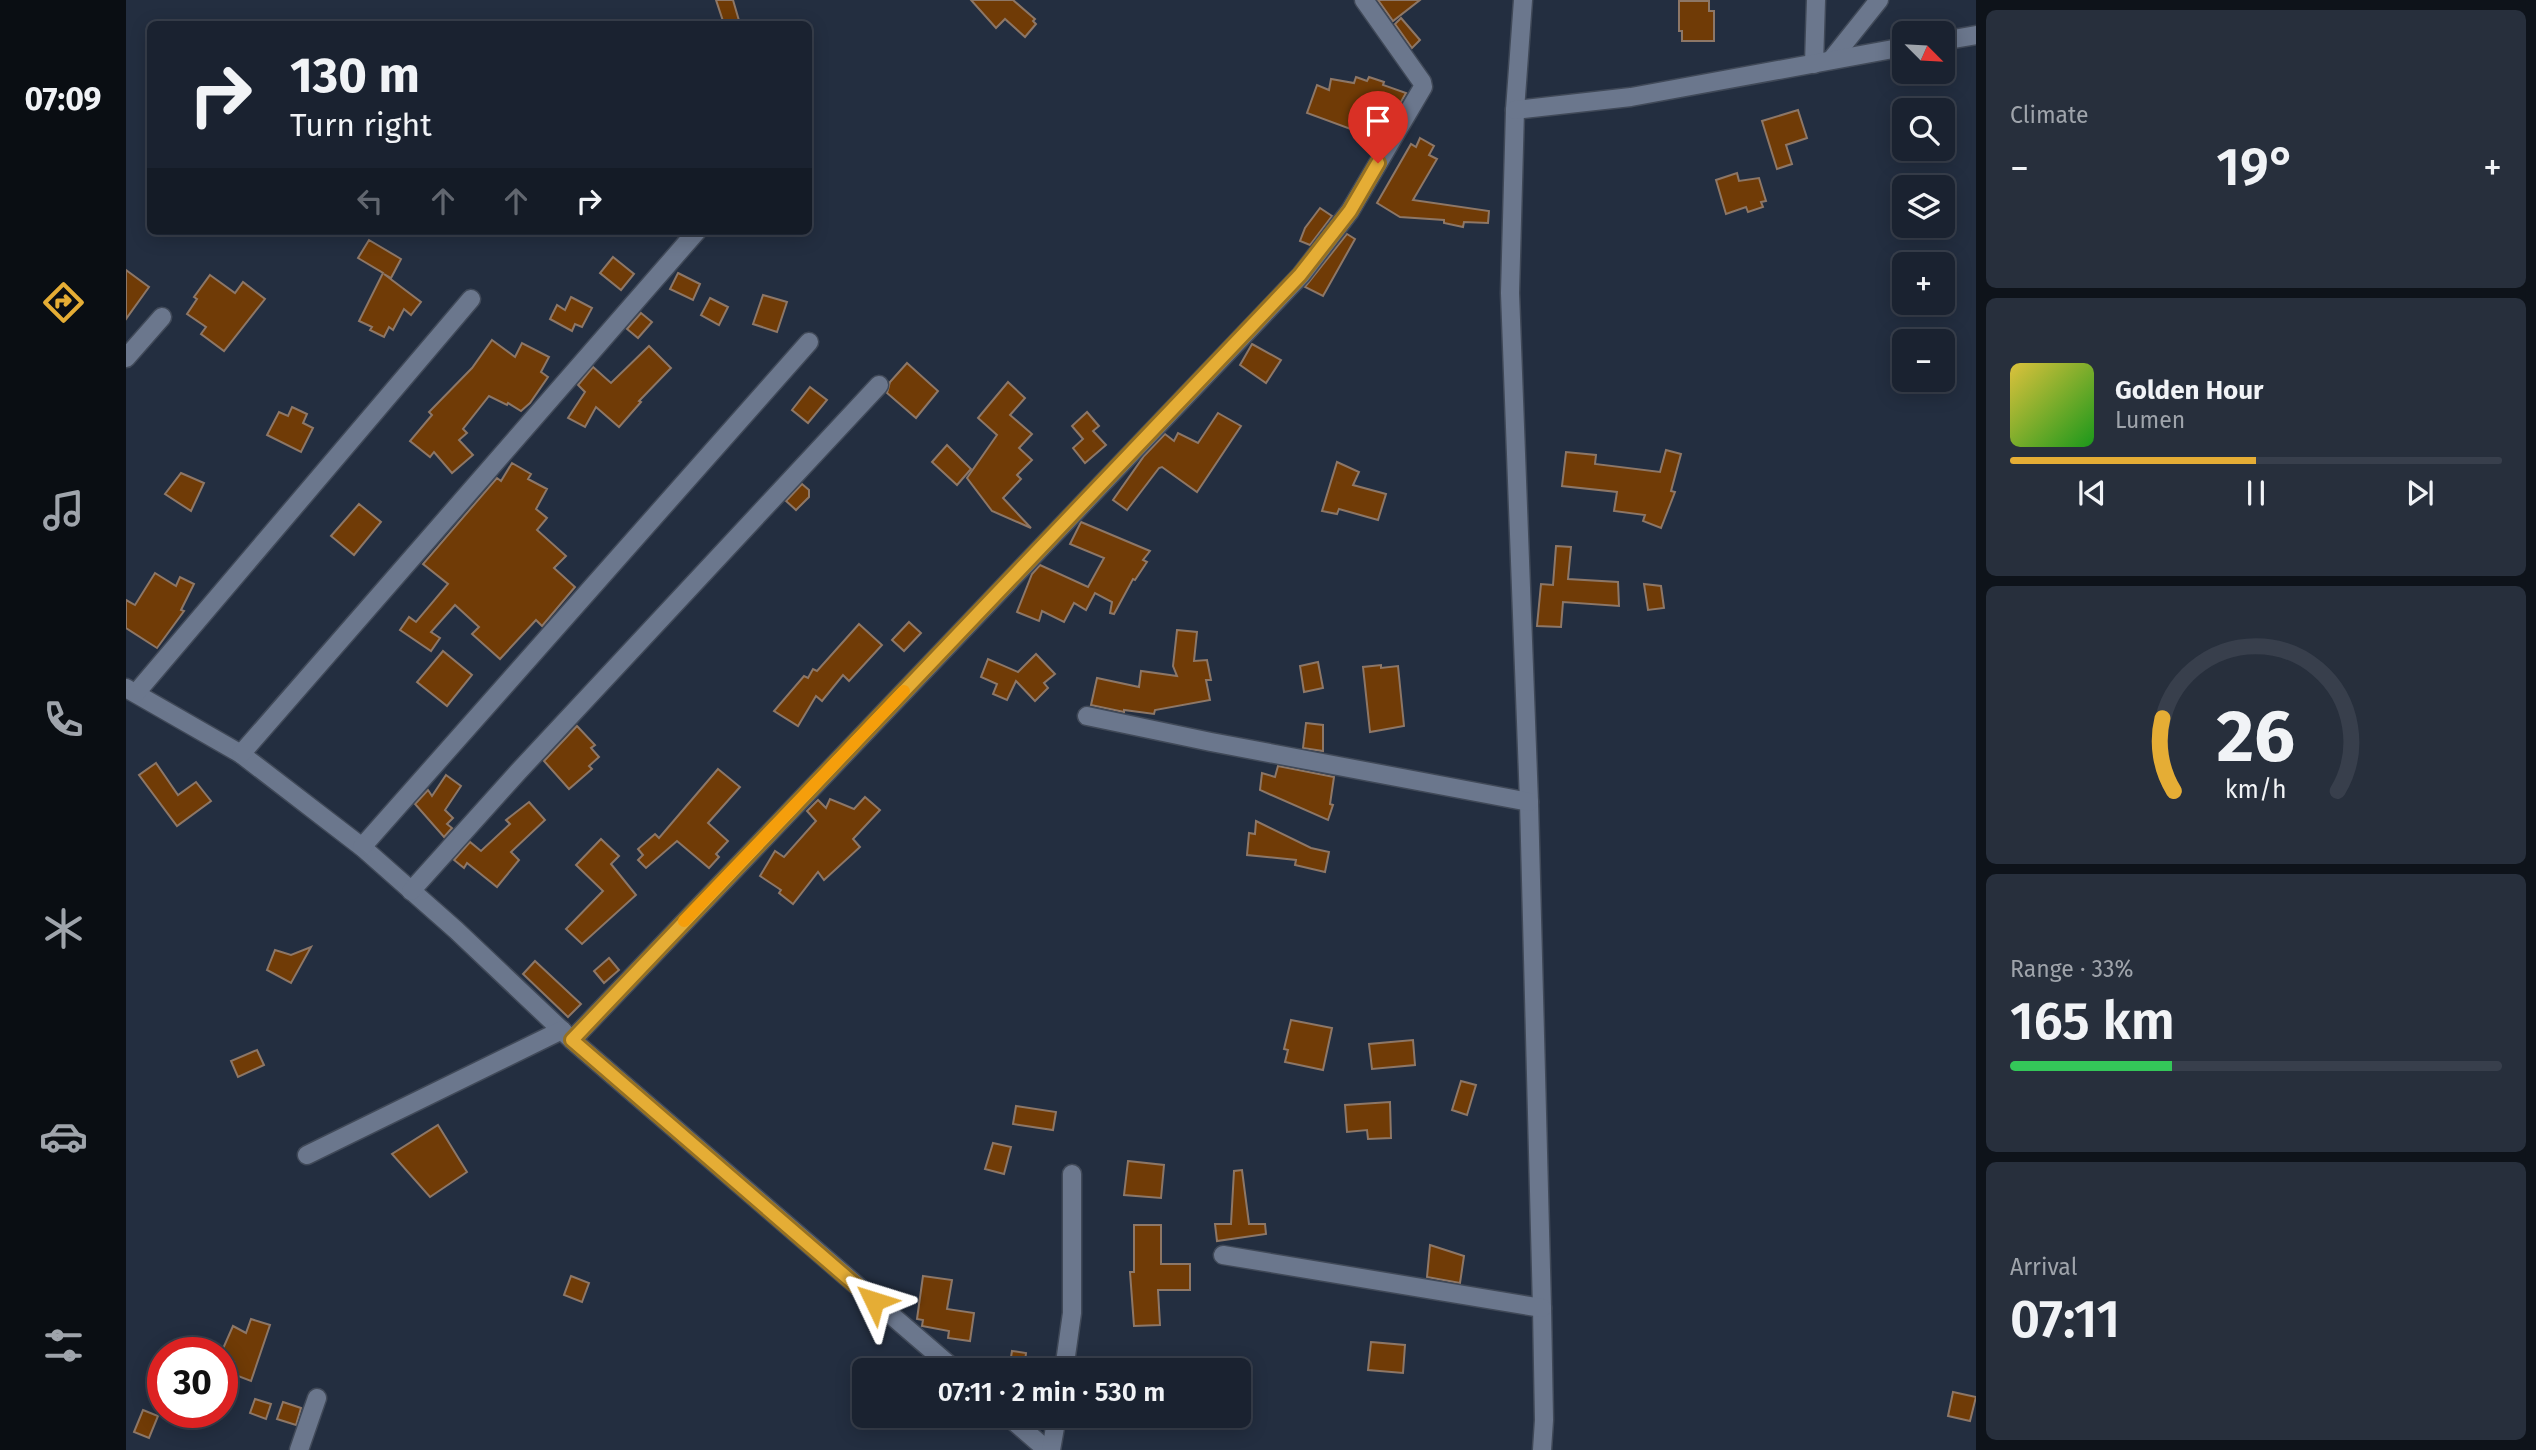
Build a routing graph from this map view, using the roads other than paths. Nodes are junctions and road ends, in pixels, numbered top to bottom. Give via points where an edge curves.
1 (1364, 0) edge
2 (1523, 0) edge
3 (1816, 0) edge
4 (1879, 0) edge
5 (1976, 35) edge
6 (1955, 39) edge
7 (1892, 49) edge
8 (1823, 62) junction
9 (1515, 110) junction
10 (694, 235) edge
11 (471, 299) dead end
12 (162, 317) dead end
13 (809, 342) dead end
14 (126, 358) edge
15 (879, 385) dead end
16 (131, 690) edge
17 (1087, 716) dead end
18 (241, 754) junction
19 (1530, 802) junction
20 (362, 847) junction
21 (411, 891) junction
22 (567, 1035) junction
23 (307, 1155) dead end
24 (1072, 1174) dead end
25 (1223, 1255) dead end
26 (1542, 1308) junction
27 (941, 1358) edge
28 (1066, 1358) edge
29 (317, 1398) dead end
30 (1022, 1428) edge
31 (1054, 1428) edge
32 (299, 1450) edge
33 (1049, 1450) edge
34 (1542, 1450) edge

1 - 22 street via 1423,87 1350,211 1317,254
2 - 9 street
3 - 8 street
4 - 8 street
5 - 6 street
7 - 8 street
8 - 9 street via 1631,97
9 - 19 street via 1510,293
10 - 18 street
11 - 16 street
12 - 14 street
13 - 20 street
15 - 21 street
16 - 18 street
17 - 19 street
18 - 20 street
19 - 26 street
20 - 21 street
21 - 22 street
22 - 23 street
22 - 27 street
24 - 28 street via 1072,1313
25 - 26 street
26 - 34 street
29 - 32 street
30 - 33 street
31 - 33 street

